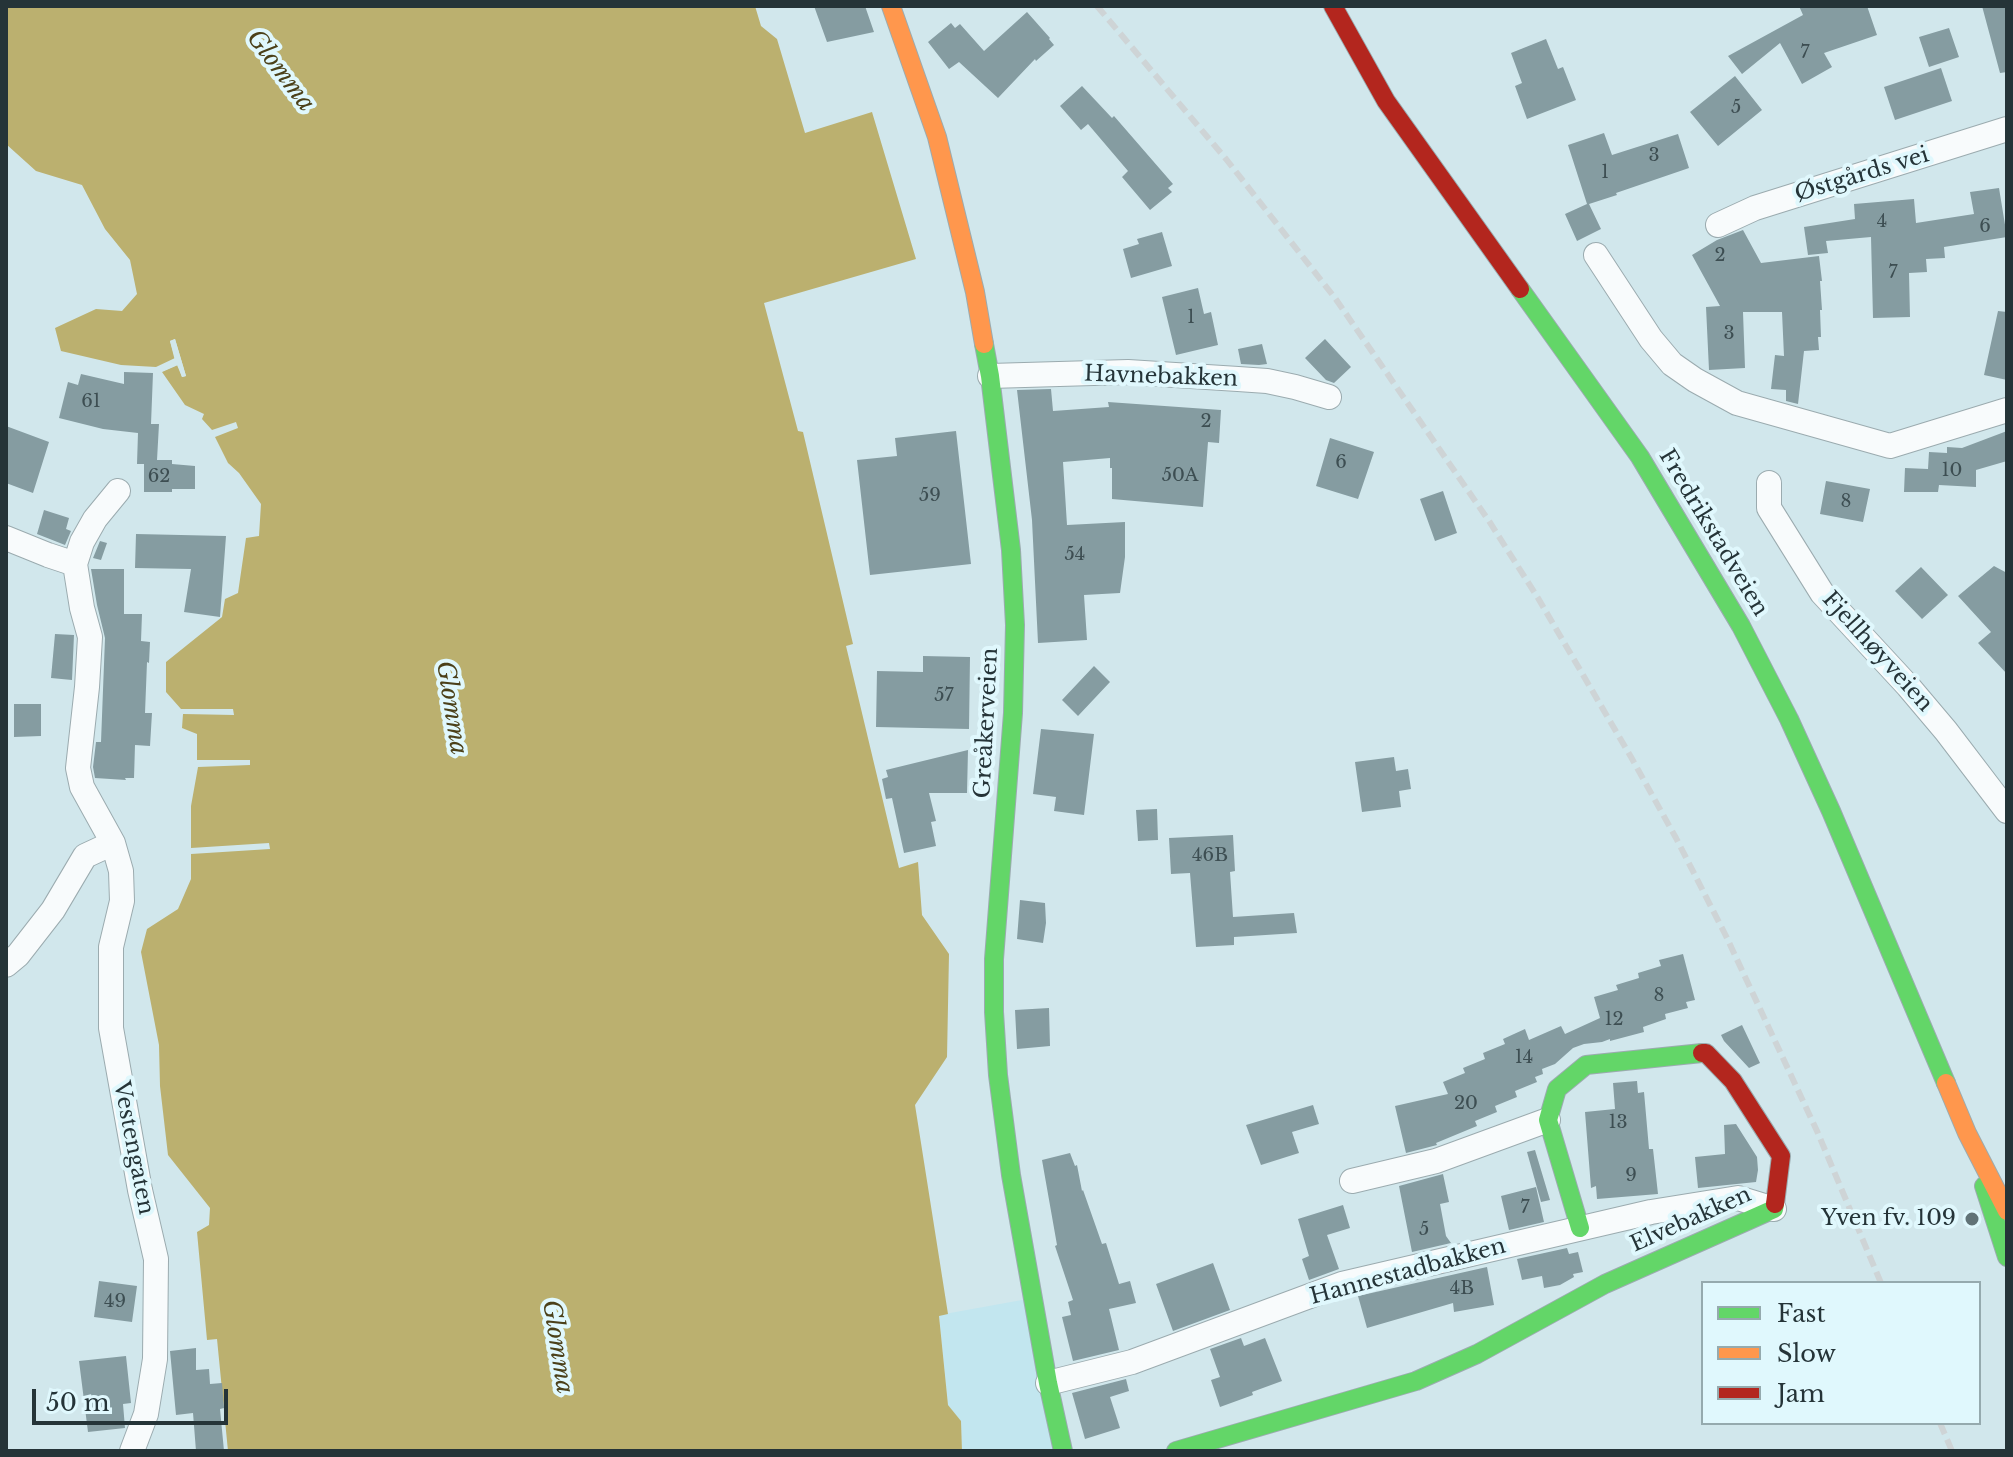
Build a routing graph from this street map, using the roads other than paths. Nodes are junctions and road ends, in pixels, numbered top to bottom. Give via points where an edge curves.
1 (891, 6) edge
2 (1333, 6) edge
3 (2007, 129) edge
4 (1718, 225) dead end
5 (1596, 255) dead end
6 (990, 376) junction
7 (1329, 397) dead end
8 (2007, 410) edge
9 (1769, 483) dead end
10 (118, 491) dead end
11 (6, 538) edge
12 (75, 564) junction
13 (2007, 811) edge
14 (113, 843) junction
15 (6, 965) edge
16 (1548, 1120) junction
17 (1967, 1133) junction
18 (1352, 1181) dead end
19 (1774, 1209) junction
20 (2007, 1211) edge
21 (1580, 1228) junction
22 (2007, 1257) edge
23 (1048, 1383) junction
24 (132, 1451) edge
25 (1063, 1451) edge
26 (1176, 1451) edge

1 - 6 main road, Greåkerveien via 937,137
2 - 17 main road, Fredrikstadveien via 1386,101 1640,457 1741,626 1831,811
3 - 4 street, Østgårds vei via 1755,208
5 - 8 street via 1672,364 1737,403 1890,446
6 - 7 street, Havnebakken via 1128,372 1267,381
6 - 23 main road, Greåkerveien via 1015,625 994,959 997,1059 1011,1175
9 - 13 street, Fjellhøyveien via 1769,508 1822,593 1908,686
10 - 12 street via 95,519
11 - 12 street
12 - 14 street, Vestengaten via 90,637 78,768 82,787
14 - 15 street via 85,856 53,910
14 - 24 street, Vestengaten via 122,901 111,947 111,1028 156,1259 155,1359 146,1414
16 - 18 street via 1436,1161
16 - 19 main road, Elvebakken via 1557,1089 1586,1065 1706,1053 1733,1081 1781,1156
16 - 21 main road
17 - 20 main road, Fredrikstadveien
17 - 22 main road, Fredrikstadveien
19 - 21 street, Hannestadbakken via 1738,1198
19 - 26 main road, Elvebakken via 1605,1284 1416,1381
21 - 23 street, Hannestadbakken via 1342,1284 1132,1362
23 - 25 main road, Greåkerveien

